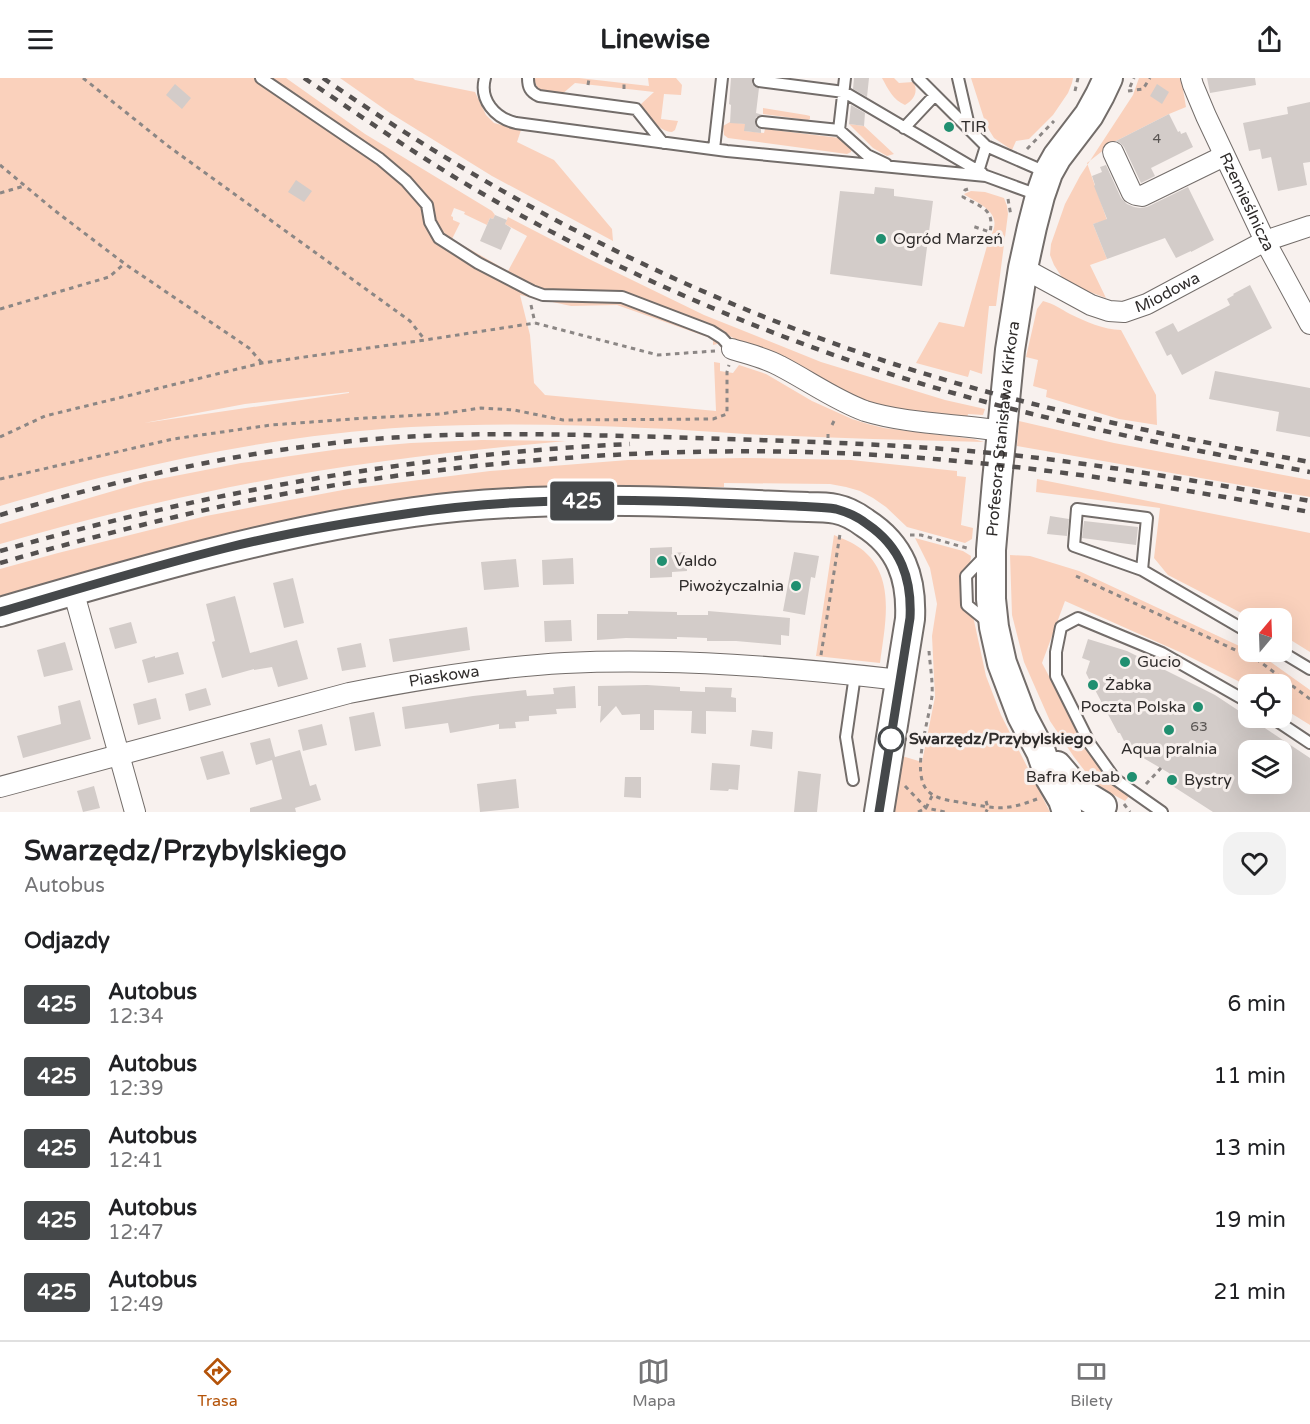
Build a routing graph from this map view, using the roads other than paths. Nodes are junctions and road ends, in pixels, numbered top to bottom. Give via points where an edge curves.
1 (261, 78) edge
2 (528, 78) edge
3 (722, 78) edge
4 (845, 78) edge
5 (918, 78) edge
6 (958, 78) edge
7 (1191, 78) edge
8 (482, 79) edge
9 (759, 81) dead end
10 (1120, 90) edge
11 (844, 92) junction
12 (935, 95) junction
13 (1085, 95) edge
14 (718, 116) junction
15 (730, 117) dead end
16 (762, 122) dead end
17 (904, 128) junction
18 (839, 130) junction
19 (970, 130) junction
20 (663, 143) junction
21 (986, 146) junction
22 (714, 149) junction
23 (1113, 152) dead end
24 (1224, 156) junction
25 (890, 166) junction
26 (980, 174) junction
27 (1044, 184) junction
28 (1310, 226) edge
29 (1265, 241) junction
30 (1023, 268) junction
31 (1310, 324) edge
32 (732, 350) joint
33 (1001, 431) junction
34 (1142, 570) junction
35 (73, 590) junction
36 (0, 612) edge
37 (1238, 626) edge
38 (1292, 658) edge
39 (1310, 669) edge
40 (855, 675) junction
41 (900, 680) junction
42 (1238, 696) edge
43 (1288, 728) edge
44 (1310, 743) edge
45 (1041, 752) junction
46 (119, 754) junction
47 (853, 780) dead end
48 (0, 788) edge
49 (1056, 798) edge
50 (1097, 810) edge
51 (135, 812) edge
52 (879, 812) edge
53 (1162, 812) edge

1 - 32 lane via 406,181 427,205 439,238 478,263 543,295 622,297 711,331
2 - 20 lane via 532,92 543,98 636,109
3 - 14 lane
4 - 11 lane
5 - 12 lane
6 - 19 lane
7 - 24 street, Rzemieślnicza
8 - 20 lane via 490,108 508,121
9 - 11 lane
10 - 13 street, Profesora Stanisława Kirkora
11 - 17 lane
11 - 18 lane
12 - 17 lane
12 - 19 lane
13 - 27 street, Profesora Stanisława Kirkora
14 - 15 lane
14 - 22 lane
16 - 18 lane
17 - 26 lane
18 - 25 lane via 867,154
19 - 21 lane
20 - 22 lane
21 - 26 lane
21 - 27 lane via 1019,160
22 - 25 lane
23 - 24 street via 1132,193 1142,196
24 - 29 street, Rzemieślnicza
25 - 26 lane
26 - 27 lane
27 - 30 street, Profesora Stanisława Kirkora
28 - 29 street, Miodowa
29 - 30 street, Miodowa via 1147,304 1124,312 1091,305
29 - 31 street, Rzemieślnicza
30 - 33 street, Profesora Stanisława Kirkora
32 - 33 street via 778,365 864,410 893,418
33 - 45 street, Profesora Stanisława Kirkora via 977,549 990,584 1002,663
34 - 34 lane via 1147,518 1077,509 1074,546
34 - 37 lane
35 - 36 street
35 - 41 street via 225,548 415,512 618,500 838,510 879,532 907,576 910,618
35 - 46 street
38 - 39 lane
40 - 41 street, Piaskowa
40 - 46 street, Piaskowa via 656,662 528,666 349,693
40 - 47 lane via 846,737
41 - 52 street
42 - 53 lane via 1162,653 1078,618 1061,627 1056,676 1090,744 1115,779
43 - 44 lane
45 - 49 street, Profesora Stanisława Kirkora
45 - 50 street, Profesora Stanisława Kirkora
46 - 48 street, Piaskowa
46 - 51 street

